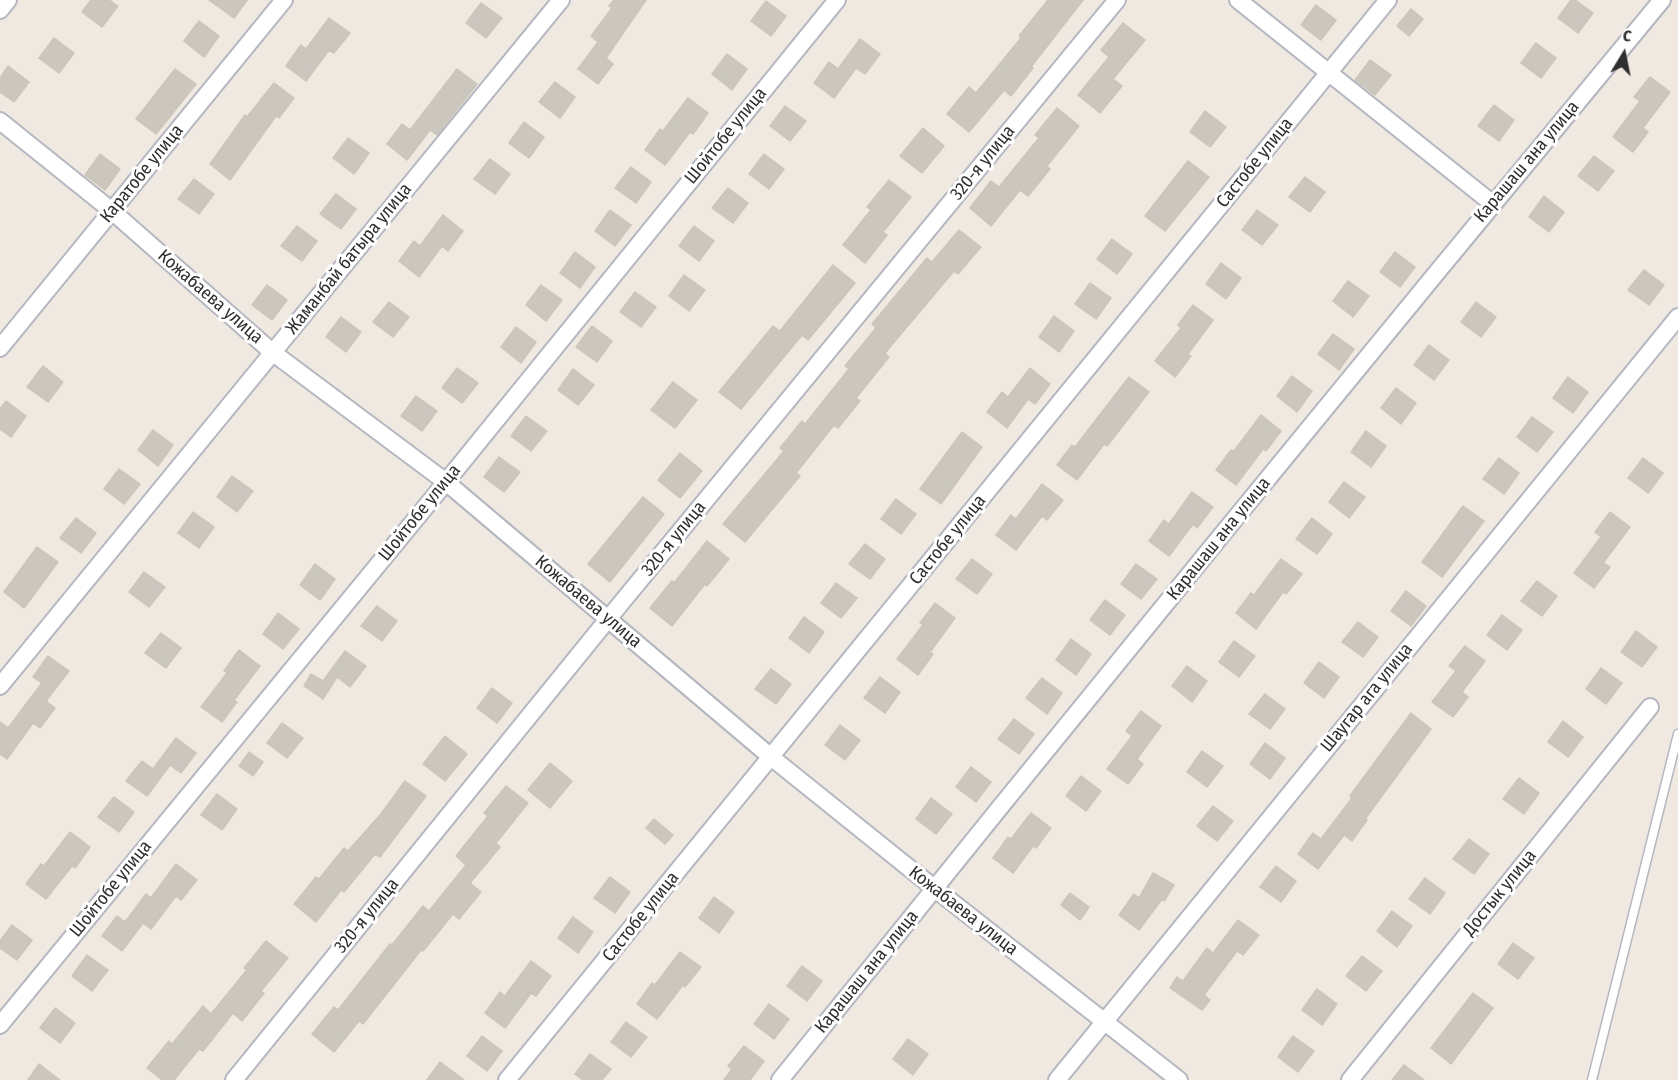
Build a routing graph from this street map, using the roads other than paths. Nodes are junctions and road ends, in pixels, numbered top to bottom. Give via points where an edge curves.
1 (8, 0) edge
2 (284, 0) edge
3 (561, 0) edge
4 (837, 0) edge
5 (1117, 0) edge
6 (1238, 0) edge
7 (1388, 0) edge
8 (1662, 0) edge
9 (0, 10) edge
10 (1328, 73) junction
11 (0, 121) edge
12 (1493, 204) junction
13 (112, 211) junction
14 (1678, 317) edge
15 (0, 348) edge
16 (272, 352) junction
17 (446, 482) junction
18 (609, 619) junction
19 (0, 686) edge
20 (1650, 707) dead end
21 (1678, 734) edge
22 (771, 757) junction
23 (934, 888) junction
24 (1105, 1021) junction
25 (0, 1025) edge
26 (234, 1080) edge
27 (507, 1080) edge
28 (780, 1080) edge
29 (1057, 1080) edge
30 (1179, 1080) edge
31 (1350, 1080) edge
32 (1592, 1080) edge

1 - 9 street
2 - 13 street, Каратобе улица
3 - 16 street, Жаманбай батыра улица
4 - 17 street, Шойтобе улица
5 - 18 street, 320-я улица
6 - 10 street
7 - 10 street, Састобе улица
8 - 12 street, Карашаш ана улица
10 - 12 street
10 - 22 street, Састобе улица
11 - 13 street, Кожабаева улица
12 - 23 street, Карашаш ана улица
13 - 15 street, Каратобе улица
13 - 16 street, Кожабаева улица
14 - 24 street, Шаугар ага улица
16 - 17 street, Кожабаева улица
16 - 19 street, Жаманбай батыра улица
17 - 18 street, Кожабаева улица
17 - 25 street, Шойтобе улица
18 - 22 street, Кожабаева улица
18 - 26 street, 320-я улица
20 - 31 street, Достык улица
21 - 32 lane
22 - 23 street, Кожабаева улица
22 - 27 street, Састобе улица
23 - 24 street, Кожабаева улица
23 - 28 street, Карашаш ана улица
24 - 29 street, Шаугар ага улица
24 - 30 street, Кожабаева улица

